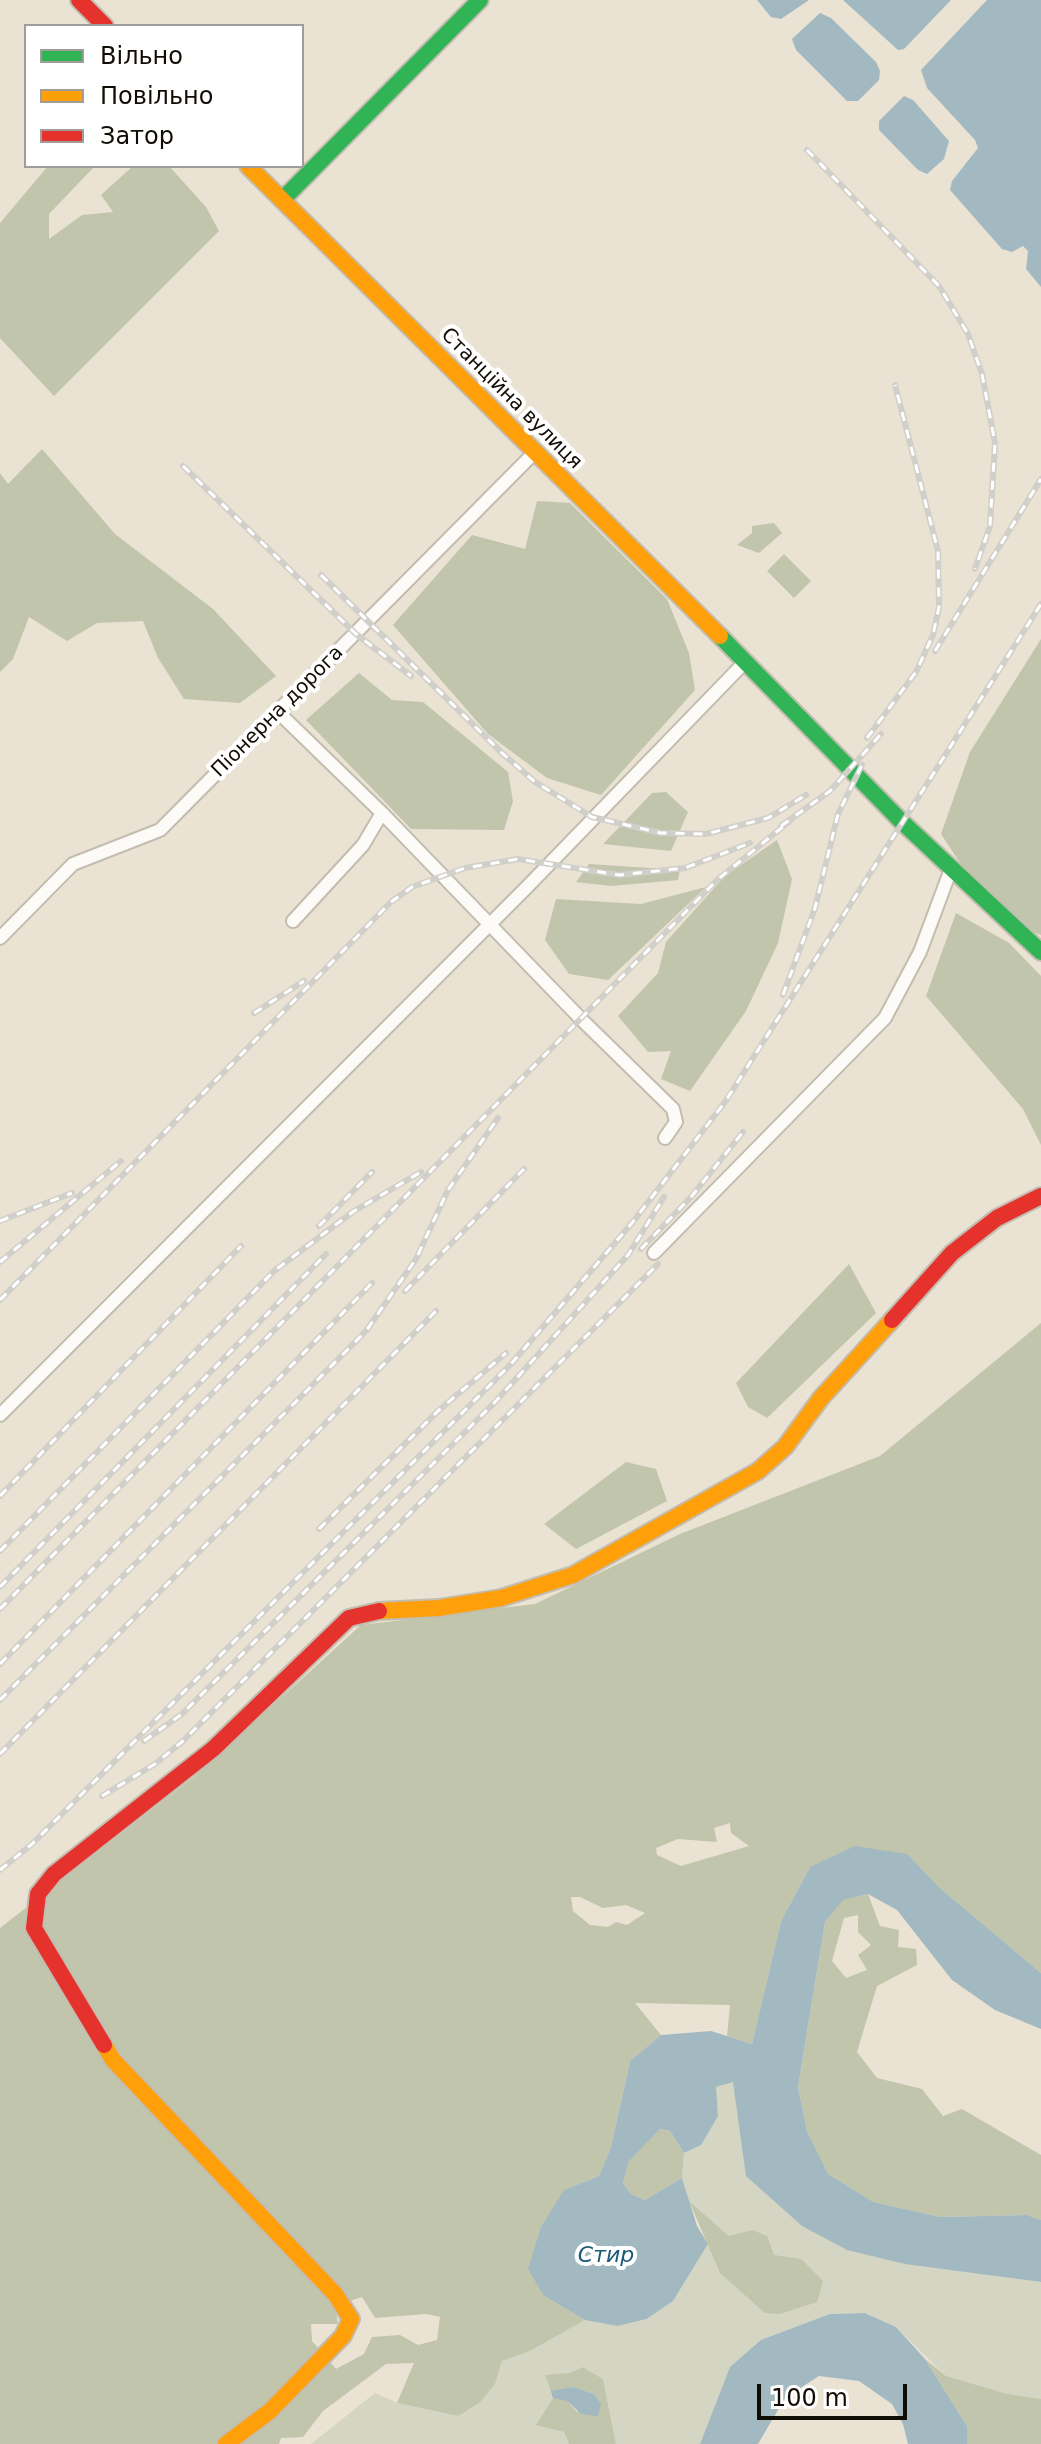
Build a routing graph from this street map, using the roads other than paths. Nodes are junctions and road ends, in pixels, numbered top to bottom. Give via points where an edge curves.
1 (79, 0) edge
2 (480, 0) edge
3 (103, 24) edge
4 (250, 168) edge
5 (283, 199) junction
6 (534, 453) junction
7 (745, 662) junction
8 (277, 711) junction
9 (382, 813) junction
10 (951, 869) junction
11 (293, 921) dead end
12 (490, 924) junction
13 (0, 938) edge
14 (1041, 952) edge
15 (665, 1138) dead end
16 (1041, 1196) edge
17 (654, 1253) dead end
18 (0, 1415) edge
19 (226, 2444) edge

1 - 3 street
2 - 5 street
4 - 5 street, Станційна вулиця
5 - 6 street, Станційна вулиця
6 - 7 street, Станційна вулиця
6 - 8 street, Піонерна дорога
7 - 10 street, Станційна вулиця
7 - 12 street
8 - 9 street
8 - 13 street, Піонерна дорога via 160,830 73,864
9 - 11 street via 363,845
9 - 12 street
10 - 14 street, Станційна вулиця
10 - 17 street via 920,952 885,1018
12 - 15 street via 673,1109 676,1122
12 - 18 street
16 - 19 street via 997,1218 952,1253 821,1398 785,1447 758,1471 573,1575 501,1598 349,1618 213,1749 54,1874 38,1894 34,1928 113,2060 335,2294 351,2319 343,2336 270,2411

